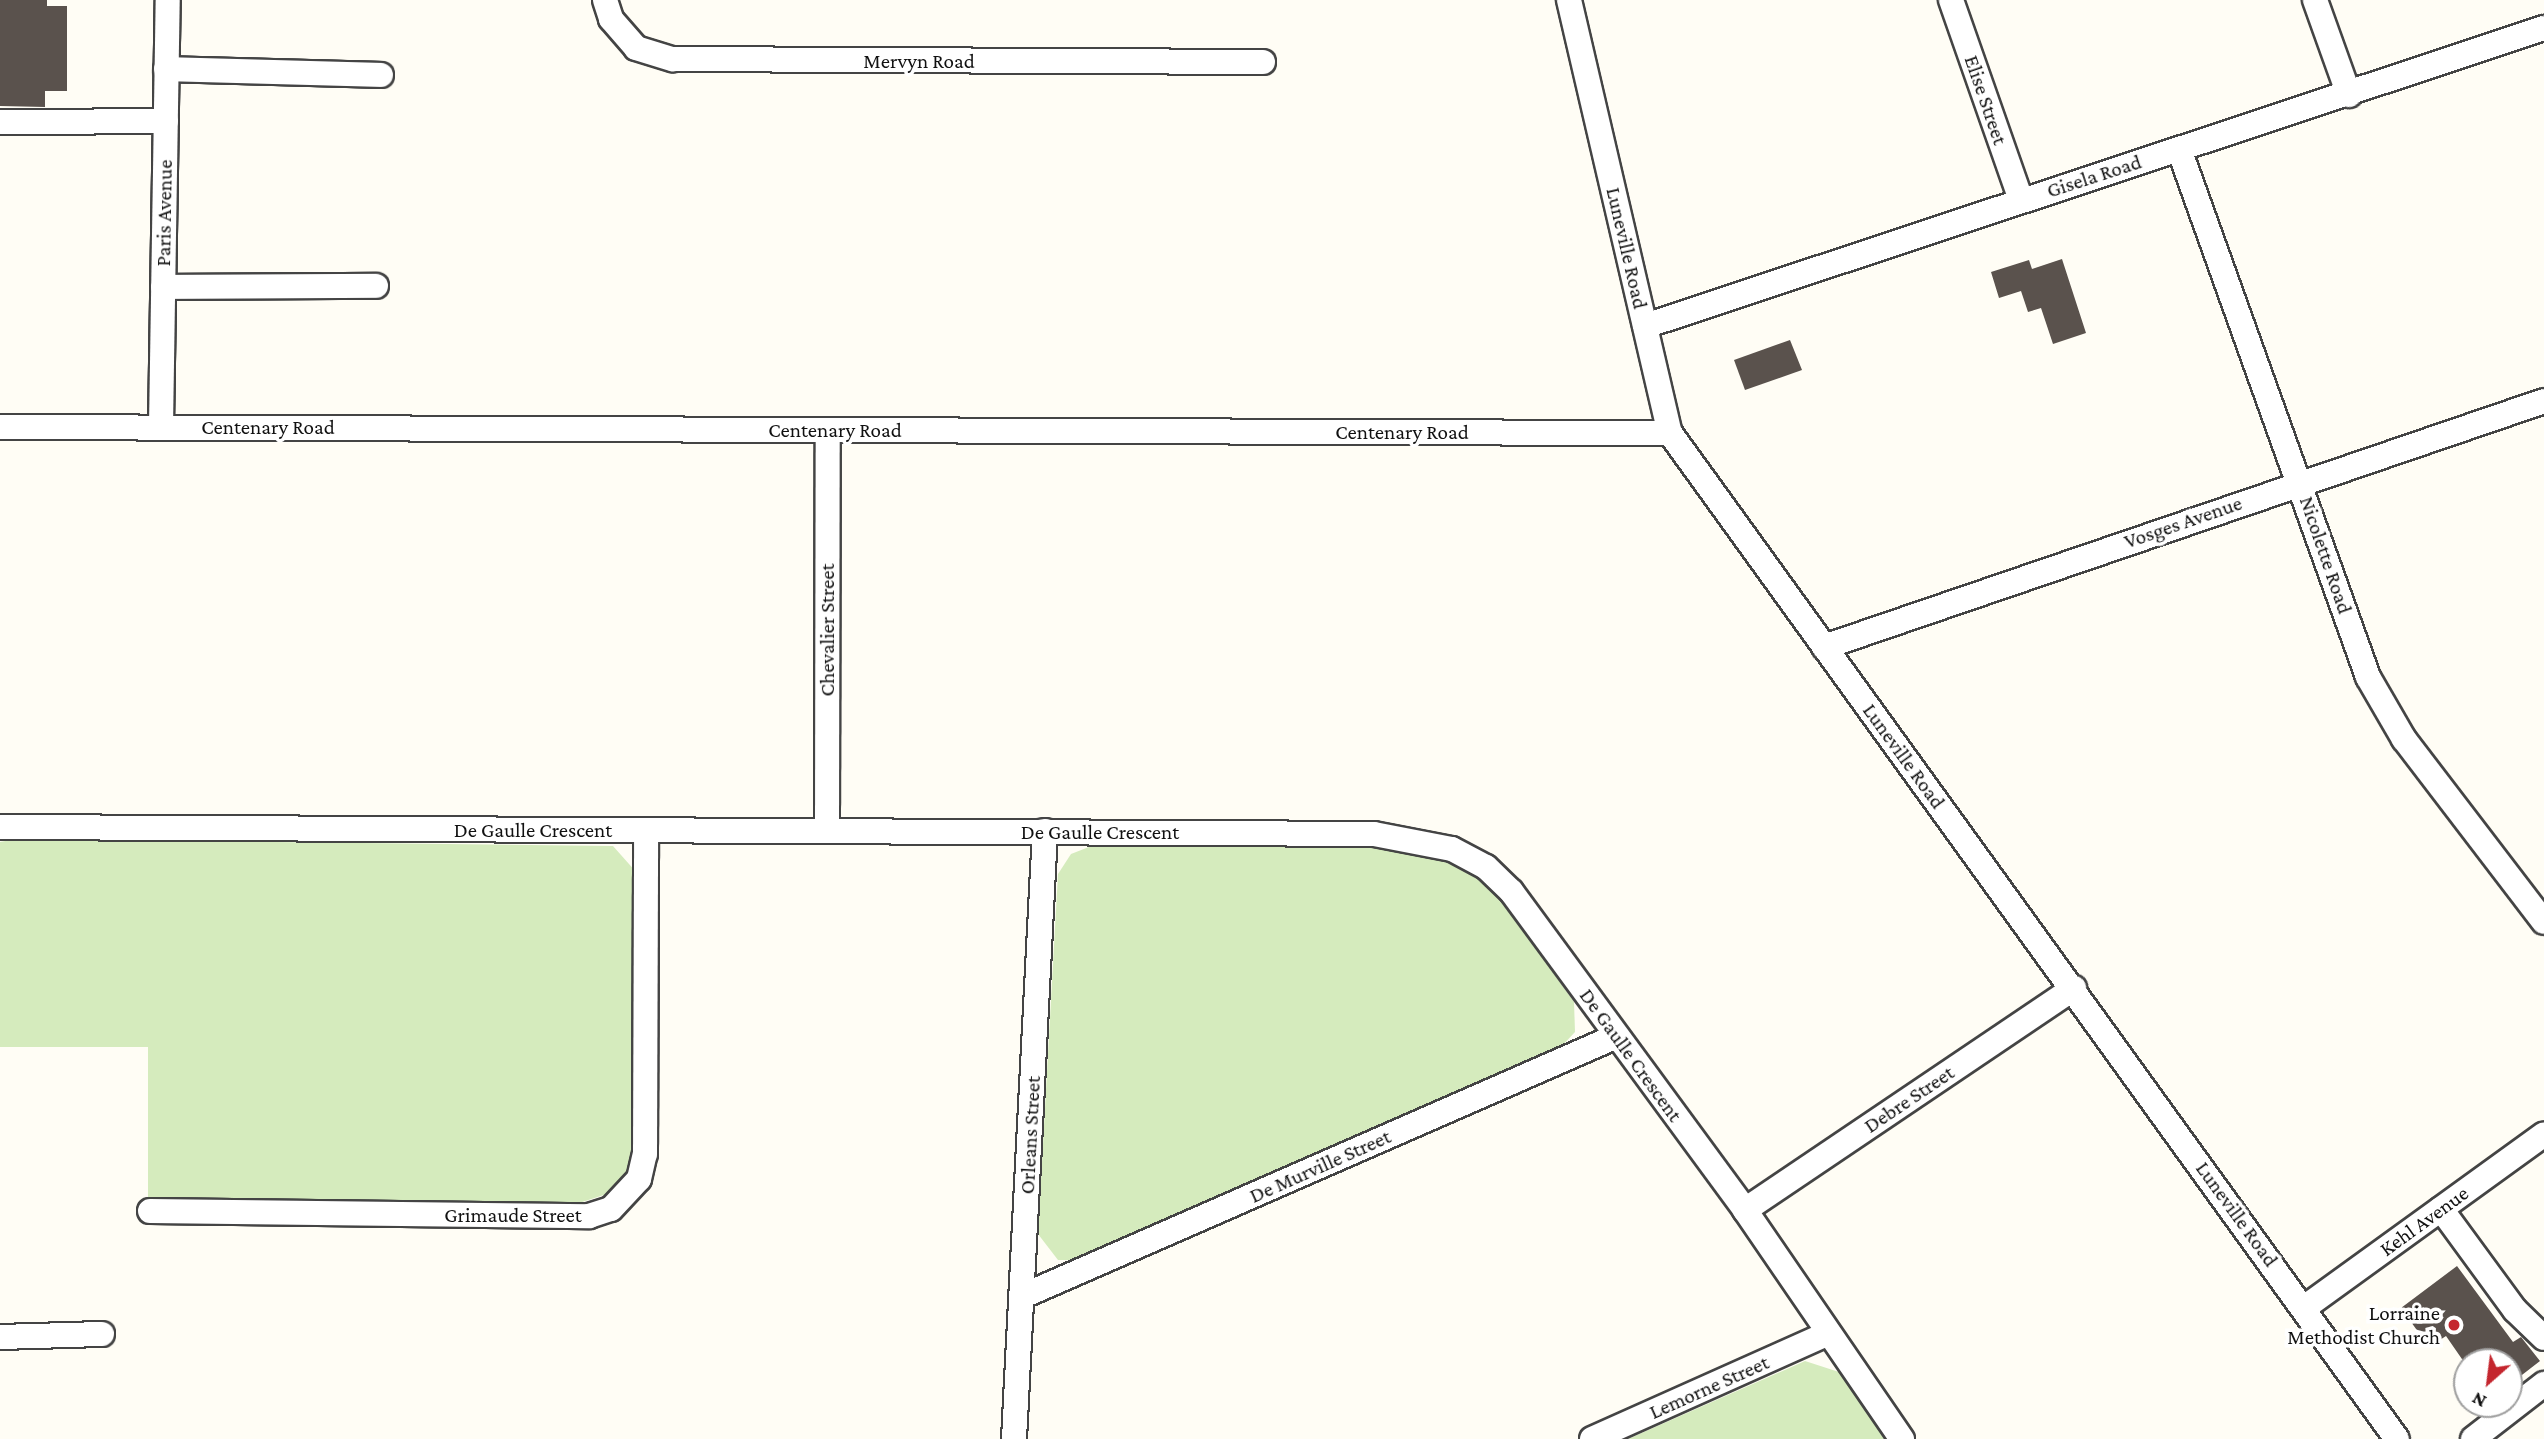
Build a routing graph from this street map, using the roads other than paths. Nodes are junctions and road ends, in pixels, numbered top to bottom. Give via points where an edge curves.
1 (167, 0) edge
2 (605, 0) edge
3 (1569, 0) edge
4 (1951, 0) edge
5 (2315, 0) edge
6 (2544, 28) edge
7 (1263, 62) dead end
8 (166, 69) junction
9 (381, 75) dead end
10 (2349, 95) junction
11 (166, 121) junction
12 (0, 122) edge
13 (2179, 149) junction
14 (2021, 200) junction
15 (376, 286) dead end
16 (163, 287) junction
17 (1645, 327) junction
18 (2544, 401) edge
19 (161, 426) junction
20 (0, 427) edge
21 (828, 430) junction
22 (1670, 433) junction
23 (2300, 481) junction
24 (1824, 647) junction
25 (0, 827) edge
26 (827, 830) junction
27 (646, 831) junction
28 (1045, 831) junction
29 (2535, 890) edge
30 (2544, 922) edge
31 (2074, 988) junction
32 (1617, 1035) junction
33 (2544, 1134) edge
34 (2441, 1209) junction
35 (1745, 1210) junction
36 (150, 1211) dead end
37 (1023, 1296) junction
38 (2304, 1308) junction
39 (102, 1334) dead end
40 (1825, 1335) junction
41 (0, 1338) edge
42 (2544, 1338) edge
43 (2544, 1384) edge
44 (1014, 1439) edge
45 (1592, 1439) edge
46 (1902, 1439) edge
47 (2397, 1439) edge
48 (2473, 1439) edge

1 - 8 street, Paris Avenue
2 - 7 street, Mervyn Road via 611,19 636,48 673,59
3 - 17 street, Luneville Road
4 - 14 street, Elise Street
5 - 10 street
6 - 10 street, Gisela Road
8 - 9 street
8 - 11 street, Paris Avenue
10 - 13 street, Gisela Road
11 - 12 street
11 - 16 street, Paris Avenue
13 - 14 street, Gisela Road
13 - 23 street, Nicolette Road
14 - 17 street, Gisela Road
15 - 16 street
16 - 19 street, Paris Avenue
17 - 22 street, Luneville Road
18 - 23 street, Vosges Avenue
19 - 20 street, Centenary Road
19 - 21 street, Centenary Road
21 - 22 street, Centenary Road
21 - 26 street, Chevalier Street
22 - 24 street, Luneville Road
23 - 24 street, Vosges Avenue
23 - 29 street, Nicolette Road via 2381,703
24 - 31 street, Luneville Road
25 - 27 street, De Gaulle Crescent
26 - 27 street, De Gaulle Crescent
26 - 28 street, De Gaulle Crescent
27 - 36 street, Grimaude Street via 645,1154 639,1179 611,1209 589,1216
28 - 32 street, De Gaulle Crescent via 1374,834 1452,849 1486,867 1511,891
28 - 37 street, Orleans Street
29 - 30 street, Nicolette Road
31 - 35 street, Debre Street
31 - 38 street, Luneville Road
32 - 35 street, De Gaulle Crescent
32 - 37 street, De Murville Street
33 - 34 street, Kehl Avenue
34 - 38 street, Kehl Avenue
34 - 42 street via 2515,1310
35 - 40 street, De Gaulle Crescent
37 - 44 street, Orleans Street
38 - 47 street, Luneville Road
39 - 41 street
40 - 45 street, Lemorne Street
40 - 46 street, De Gaulle Crescent
43 - 48 street

